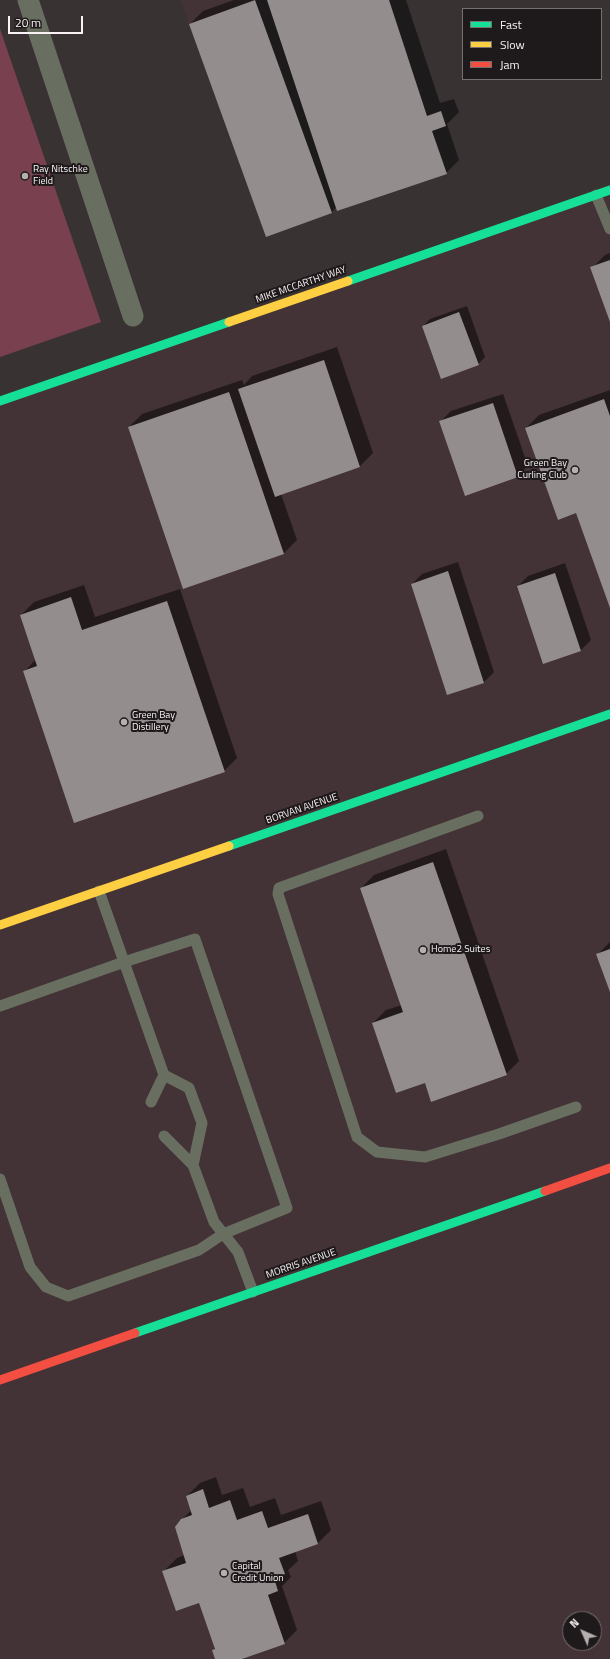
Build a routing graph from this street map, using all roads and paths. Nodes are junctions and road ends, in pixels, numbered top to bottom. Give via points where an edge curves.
1 (28, 0) edge
2 (610, 190) edge
3 (596, 195) junction
4 (610, 229) edge
5 (133, 316) dead end
6 (0, 401) edge
7 (610, 714) edge
8 (478, 816) dead end
9 (99, 891) junction
10 (0, 925) edge
11 (124, 962) junction
12 (0, 1006) edge
13 (164, 1075) junction
14 (152, 1102) dead end
15 (576, 1106) dead end
16 (164, 1136) dead end
17 (193, 1165) junction
18 (610, 1168) edge
19 (0, 1179) edge
20 (223, 1234) junction
21 (253, 1292) junction
22 (0, 1380) edge

1 - 5 street
2 - 3 street, MIKE MCCARTHY WAY
3 - 4 lane
3 - 6 street, MIKE MCCARTHY WAY
7 - 9 street, BORVAN AVENUE
8 - 15 lane via 280,888 278,894 357,1137 377,1152 425,1157
9 - 10 street, BORVAN AVENUE
9 - 11 lane
11 - 12 lane
11 - 13 lane
11 - 20 lane via 195,940 286,1208
13 - 14 lane
13 - 17 lane via 189,1088 202,1123
16 - 17 lane
17 - 20 lane via 214,1222
18 - 21 street, MORRIS AVENUE
19 - 20 lane via 30,1267 46,1287 68,1296 199,1250
20 - 21 lane via 238,1252
21 - 22 street, MORRIS AVENUE

